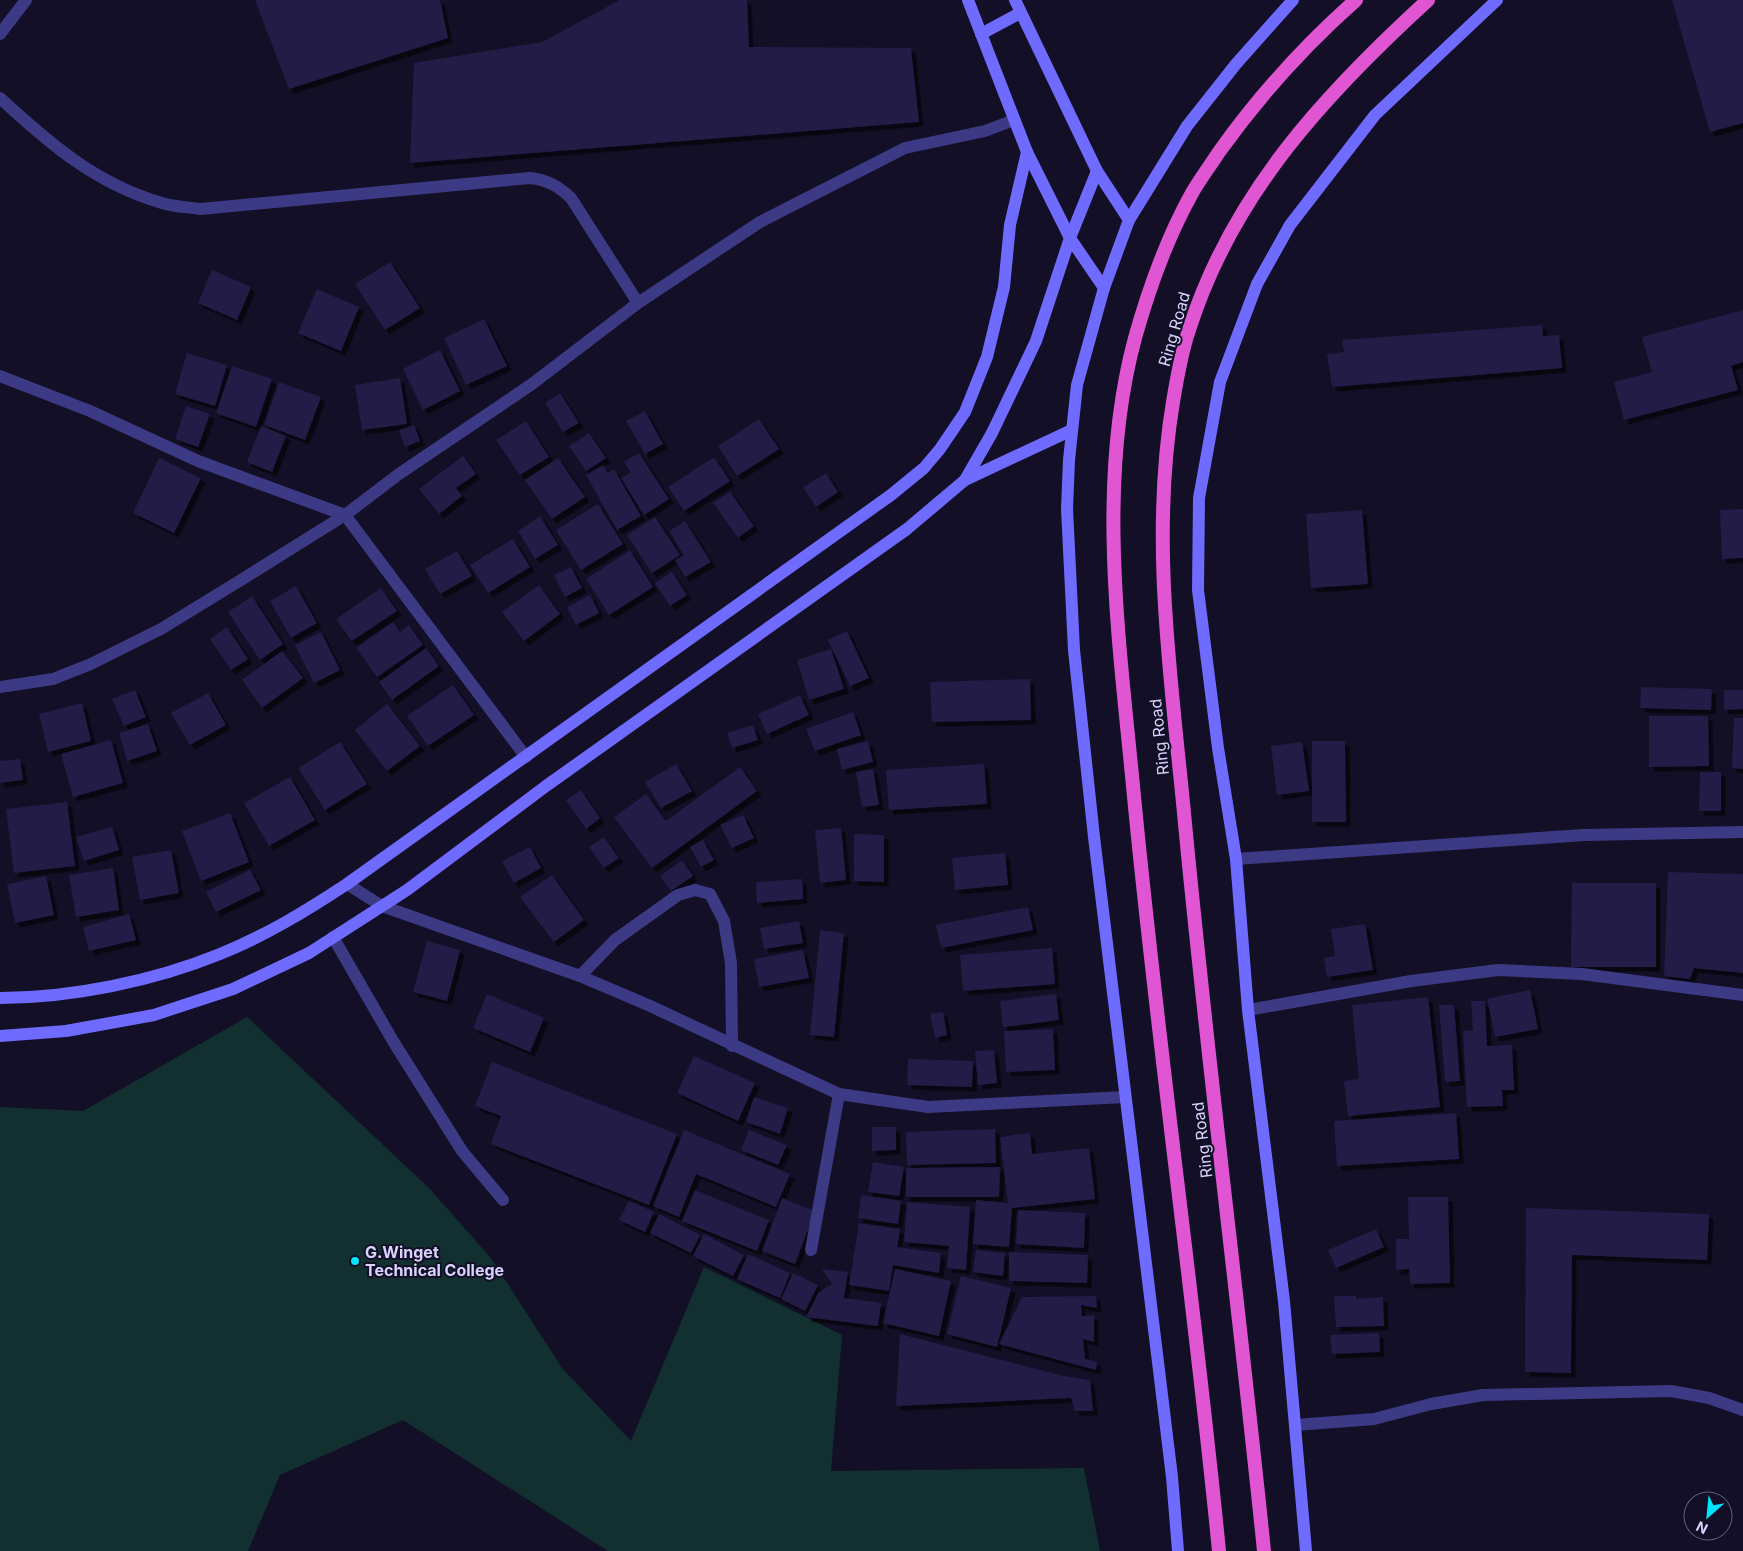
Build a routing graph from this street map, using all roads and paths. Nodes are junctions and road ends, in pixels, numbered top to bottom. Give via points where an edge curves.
1 (26, 0) edge
2 (968, 0) edge
3 (1015, 0) edge
4 (1293, 0) edge
5 (1356, 0) edge
6 (1428, 0) edge
7 (1497, 0) edge
8 (1020, 13) junction
9 (0, 34) edge
10 (981, 34) junction
11 (0, 98) edge
12 (1014, 120) junction
13 (1027, 152) junction
14 (1096, 172) junction
15 (1129, 220) junction
16 (1070, 238) junction
17 (1104, 288) junction
18 (638, 303) junction
19 (0, 376) edge
20 (1072, 430) junction
21 (965, 480) junction
22 (345, 515) junction
23 (0, 687) edge
24 (526, 757) junction
25 (1743, 832) edge
26 (1236, 859) junction
27 (347, 884) junction
28 (382, 906) junction
29 (334, 937) junction
30 (580, 976) junction
31 (1743, 995) edge
32 (0, 998) edge
33 (1248, 1010) junction
34 (0, 1036) edge
35 (732, 1046) junction
36 (839, 1094) junction
37 (1125, 1097) junction
38 (503, 1200) dead end
39 (811, 1250) dead end
40 (1743, 1410) edge
41 (1296, 1425) junction
42 (1178, 1551) edge
43 (1219, 1551) edge
44 (1264, 1551) edge
45 (1306, 1551) edge

1 - 9 street
2 - 10 main road
3 - 8 main road
4 - 15 main road via 1236,64 1188,126
5 - 43 highway, Ring Road via 1314,37 1273,82 1194,189 1172,232 1136,336 1124,387 1117,445 1115,579 1119,640 1140,856
6 - 44 highway, Ring Road via 1368,56 1305,123 1230,231 1207,279 1188,332 1171,417 1164,476 1163,601
7 - 26 main road via 1375,115 1290,225 1257,284 1220,382 1199,498 1198,590
8 - 10 main road
8 - 14 main road
10 - 12 main road
11 - 18 street via 62,153 93,174 127,190 173,205 200,209 530,178 542,180 561,188 571,198
12 - 13 main road
12 - 18 street via 985,131 906,148 858,170 760,222
13 - 16 main road
13 - 24 main road via 1010,225 1004,287 987,357 965,412 940,449 924,468 891,495
14 - 15 main road
14 - 16 main road
15 - 17 main road
16 - 17 main road
16 - 21 main road via 1036,341 992,433
17 - 20 main road via 1077,385
18 - 22 street via 532,384 407,468
19 - 22 street via 90,411 198,461
20 - 21 main road
20 - 37 main road via 1067,509 1074,650
21 - 28 main road via 907,529
22 - 23 street via 161,629 91,664 53,678
22 - 24 street
24 - 27 main road
25 - 26 street via 1584,834
26 - 33 main road
27 - 28 street
27 - 32 main road via 261,936 181,968 78,992
28 - 29 main road
28 - 30 street
29 - 34 main road via 309,953 233,989 154,1015 66,1031
29 - 38 street via 393,1041 462,1151
30 - 35 street
30 - 35 street via 614,940 678,895 695,890 710,894 724,921 731,963
31 - 33 street via 1582,974 1498,970 1411,980
33 - 41 main road
35 - 36 street
36 - 37 street via 928,1107
36 - 39 street
37 - 42 main road via 1172,1477
40 - 41 street via 1709,1398 1671,1391 1483,1395 1374,1419
41 - 45 main road

